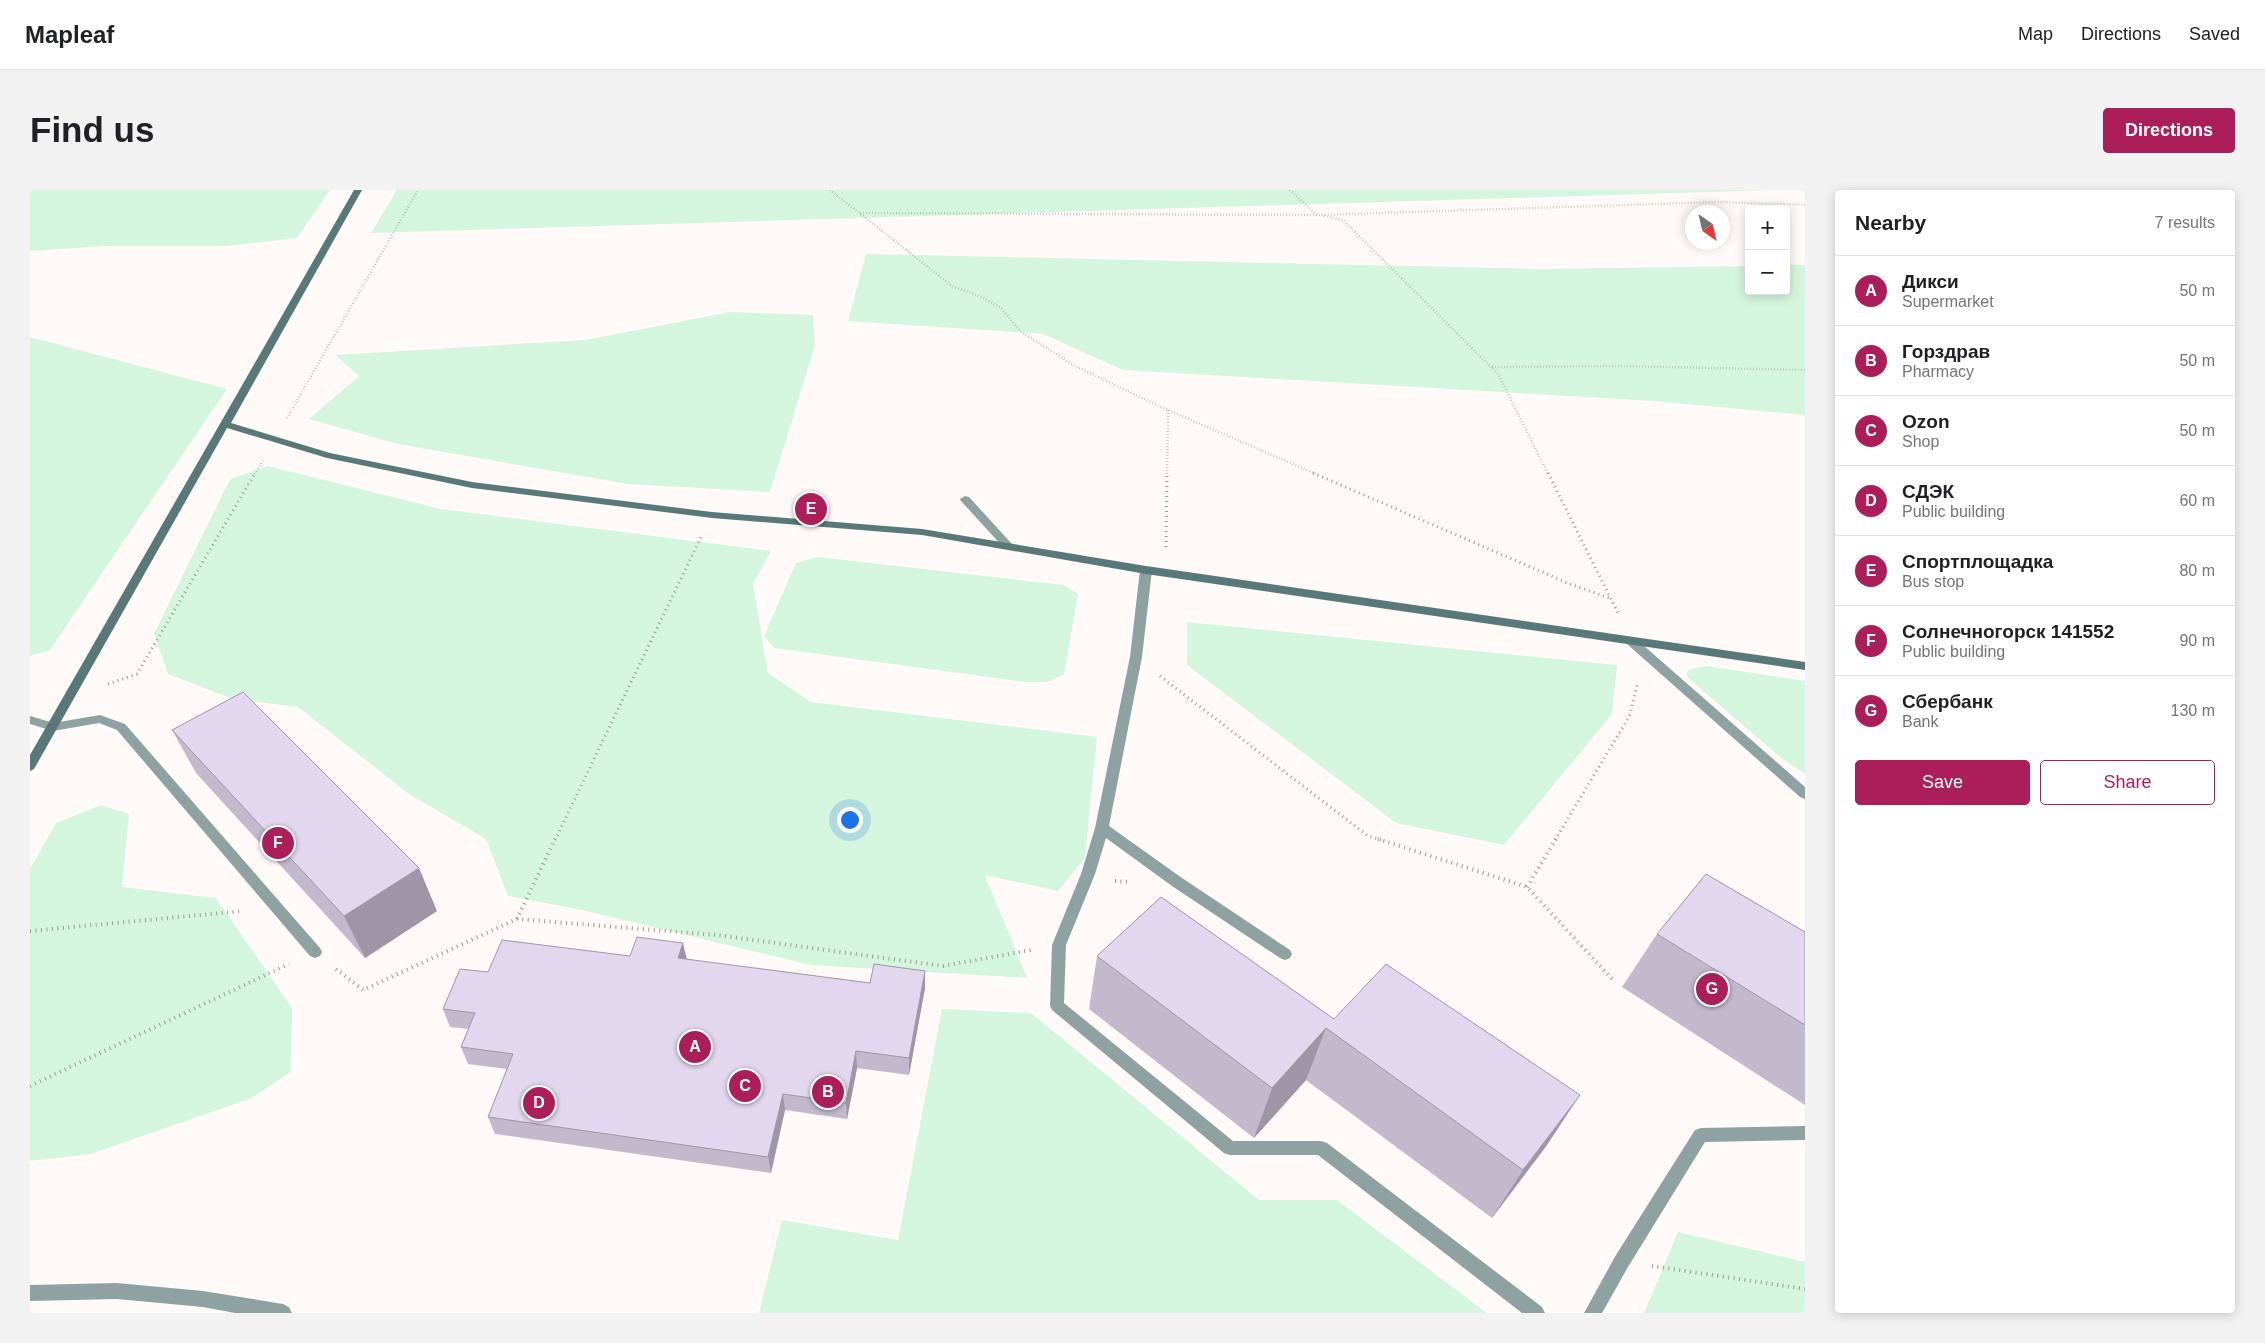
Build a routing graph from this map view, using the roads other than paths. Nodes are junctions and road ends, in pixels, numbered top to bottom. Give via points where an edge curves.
1 (358, 190) edge
2 (226, 424) junction
3 (965, 499) dead end
4 (1008, 546) junction
5 (1146, 570) junction
6 (1631, 641) junction
7 (1805, 666) edge
8 (30, 720) edge
9 (53, 727) junction
10 (30, 766) edge
11 (1805, 794) edge
12 (1102, 828) junction
13 (315, 952) road end
14 (1285, 954) dead end
15 (1805, 1133) edge
16 (30, 1293) edge
17 (283, 1313) edge
18 (1536, 1313) edge
19 (1593, 1313) edge

1 - 2 street
2 - 4 street via 392,470 472,485 712,515 922,532
2 - 9 street
3 - 4 street
4 - 5 street
5 - 6 street
5 - 12 street via 1136,657
6 - 7 street
6 - 11 street
8 - 9 street
9 - 10 street
9 - 13 street via 100,719 121,727
12 - 14 street
12 - 18 street via 1088,874 1059,945 1057,1006 1230,1148 1321,1148
15 - 19 street via 1701,1135
16 - 17 street via 117,1291 203,1299

